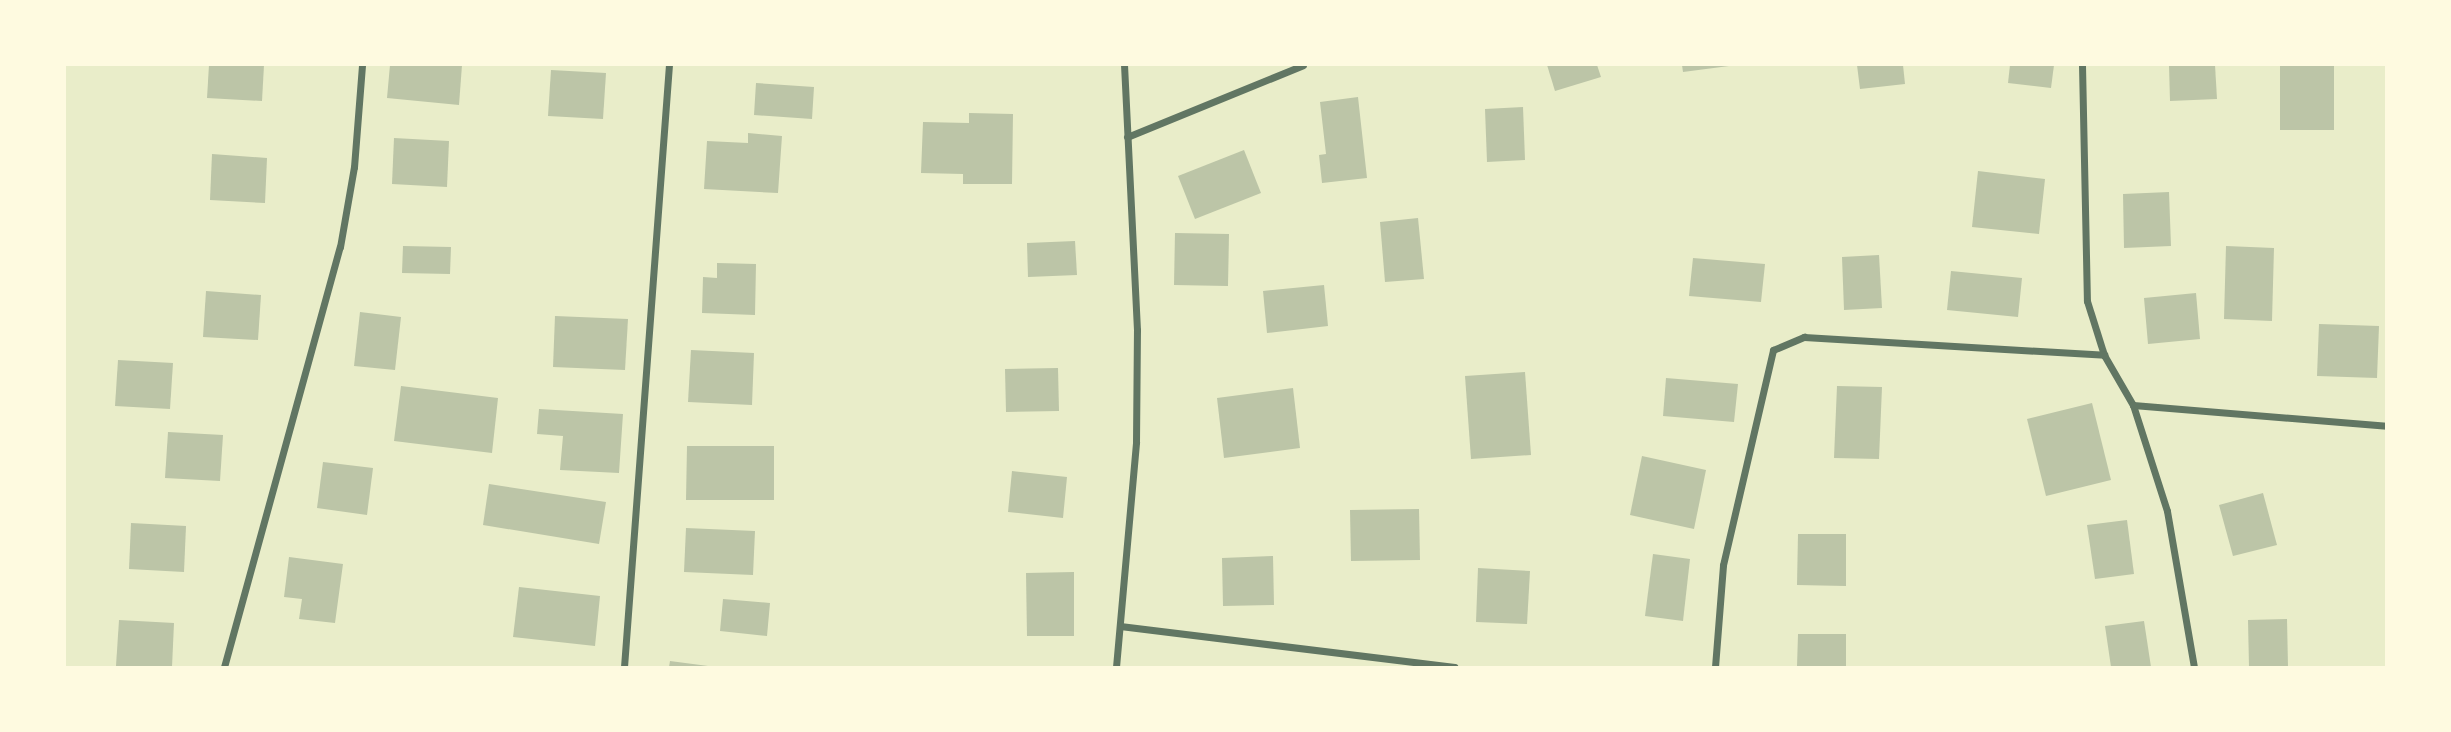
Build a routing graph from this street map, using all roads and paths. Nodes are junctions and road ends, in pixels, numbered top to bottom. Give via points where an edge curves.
1 (362, 65) edge
2 (669, 65) edge
3 (1114, 65) edge
4 (1124, 65) edge
5 (1303, 65) edge
6 (2082, 65) edge
7 (1127, 136) junction
8 (2104, 355) junction
9 (2133, 405) junction
10 (2386, 426) edge
11 (1119, 625) junction
12 (223, 667) edge
13 (624, 667) edge
14 (1116, 667) edge
15 (1455, 667) edge
16 (1715, 667) edge
17 (2194, 667) edge

1 - 12 street via 354,167 340,247
2 - 13 street
3 - 4 street
4 - 7 street
5 - 7 street
6 - 8 street via 2087,301
7 - 11 street via 1137,330 1136,442
8 - 9 street
8 - 16 street via 1804,337 1773,350 1723,565
9 - 10 street
9 - 17 street via 2167,511
11 - 14 street
11 - 15 street

